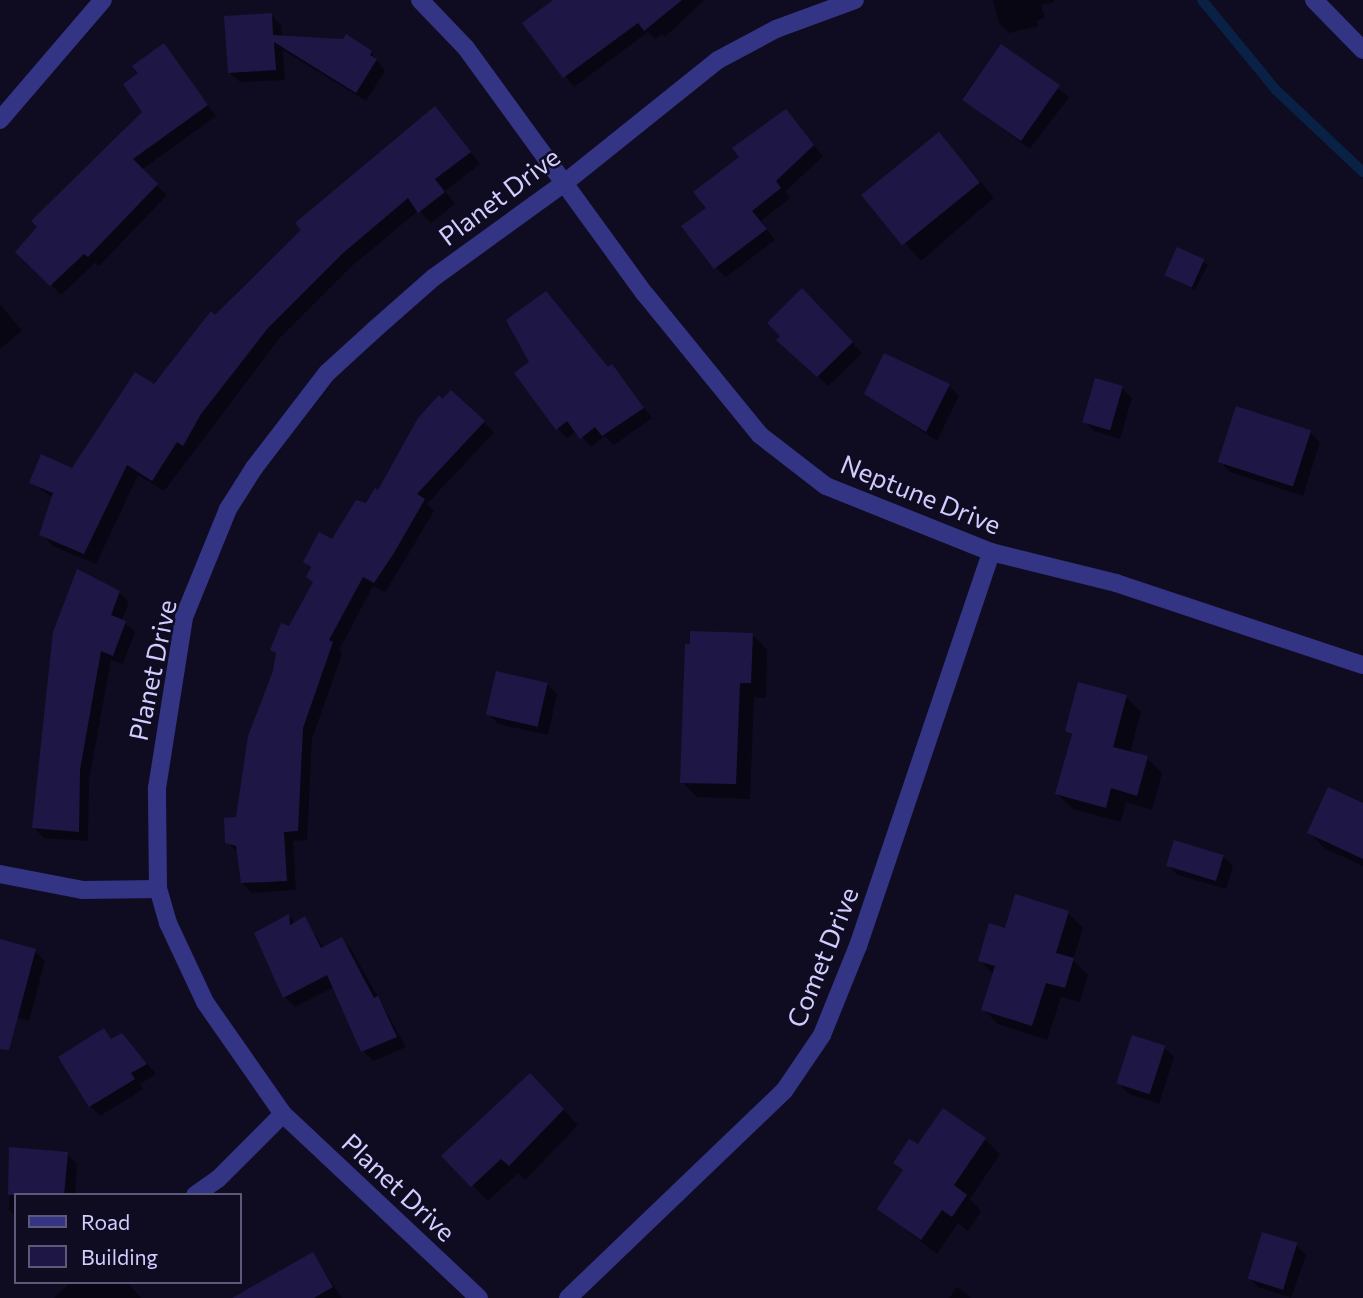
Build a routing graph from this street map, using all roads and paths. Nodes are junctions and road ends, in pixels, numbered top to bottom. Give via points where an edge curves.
1 (103, 0) edge
2 (420, 0) edge
3 (855, 0) edge
4 (1314, 0) edge
5 (1363, 50) edge
6 (0, 120) edge
7 (567, 181) junction
8 (991, 552) junction
9 (1363, 665) edge
10 (0, 874) edge
11 (158, 889) junction
12 (283, 1114) junction
13 (197, 1193) edge
14 (479, 1298) edge
15 (568, 1298) edge

1 - 6 street
2 - 7 street, Neptune Drive via 466,48
3 - 7 street, Planet Drive via 742,45 686,83
4 - 5 street
7 - 8 street, Neptune Drive via 645,294 760,435 826,486
7 - 11 street, Planet Drive via 433,278 327,373 287,422 228,509 184,617 157,788
8 - 9 street, Neptune Drive via 1116,583
8 - 15 street, Comet Drive via 858,946 822,1035 784,1090
10 - 11 street via 83,890
11 - 12 street, Planet Drive via 205,1002
12 - 13 street
12 - 14 street, Planet Drive

